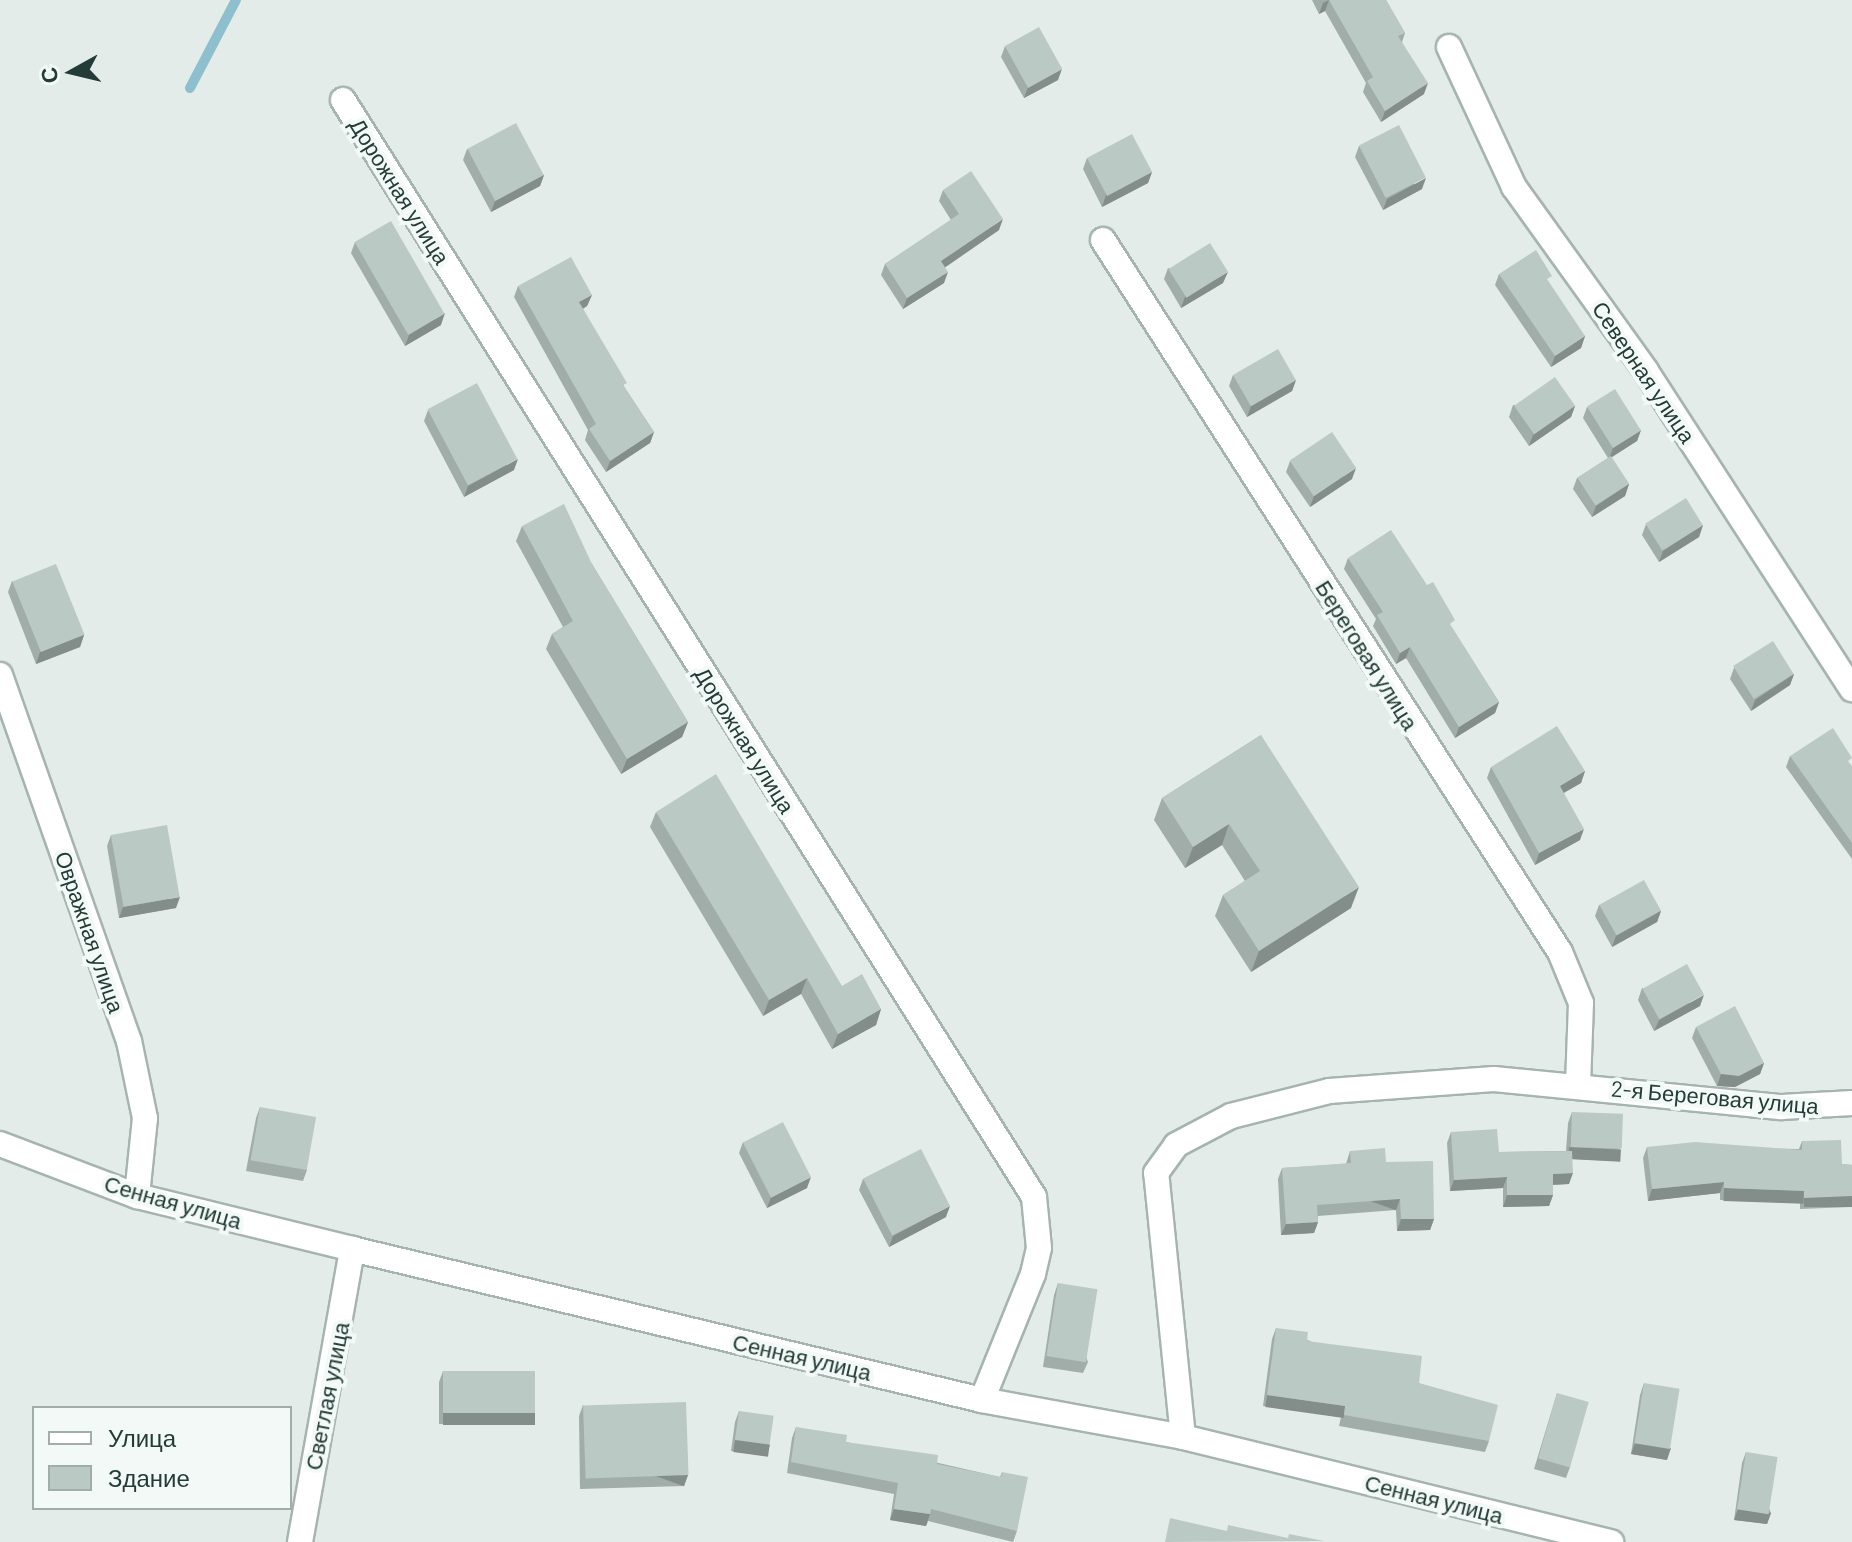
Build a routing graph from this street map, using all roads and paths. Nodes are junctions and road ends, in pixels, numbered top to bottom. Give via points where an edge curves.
1 (1449, 47) dead end
2 (343, 100) dead end
3 (1103, 240) dead end
4 (0, 675) edge
5 (1852, 689) edge
6 (1578, 1085) junction
7 (1852, 1103) edge
8 (0, 1144) edge
9 (137, 1196) junction
10 (352, 1249) junction
11 (982, 1400) junction
12 (1183, 1437) junction
13 (1578, 1538) edge
14 (300, 1542) edge
15 (1611, 1542) edge

1 - 5 street, Северная улица via 1514,187 1646,371
2 - 11 street, Дорожная улица via 1034,1197 1039,1248 1033,1274
3 - 6 street, Береговая улица via 1560,952 1581,1003
4 - 9 street, Овражная улица via 129,1041 145,1118
6 - 7 street, 2-я Береговая улица via 1782,1107
6 - 12 street, 2-я Береговая улица via 1423,1081 1329,1091 1266,1104 1176,1145 1156,1173
8 - 9 street, Сенная улица
9 - 10 street, Сенная улица
10 - 11 street, Сенная улица
10 - 14 street, Светлая улица
11 - 12 street, Сенная улица
12 - 13 street, Сенная улица
13 - 15 street, Сенная улица

